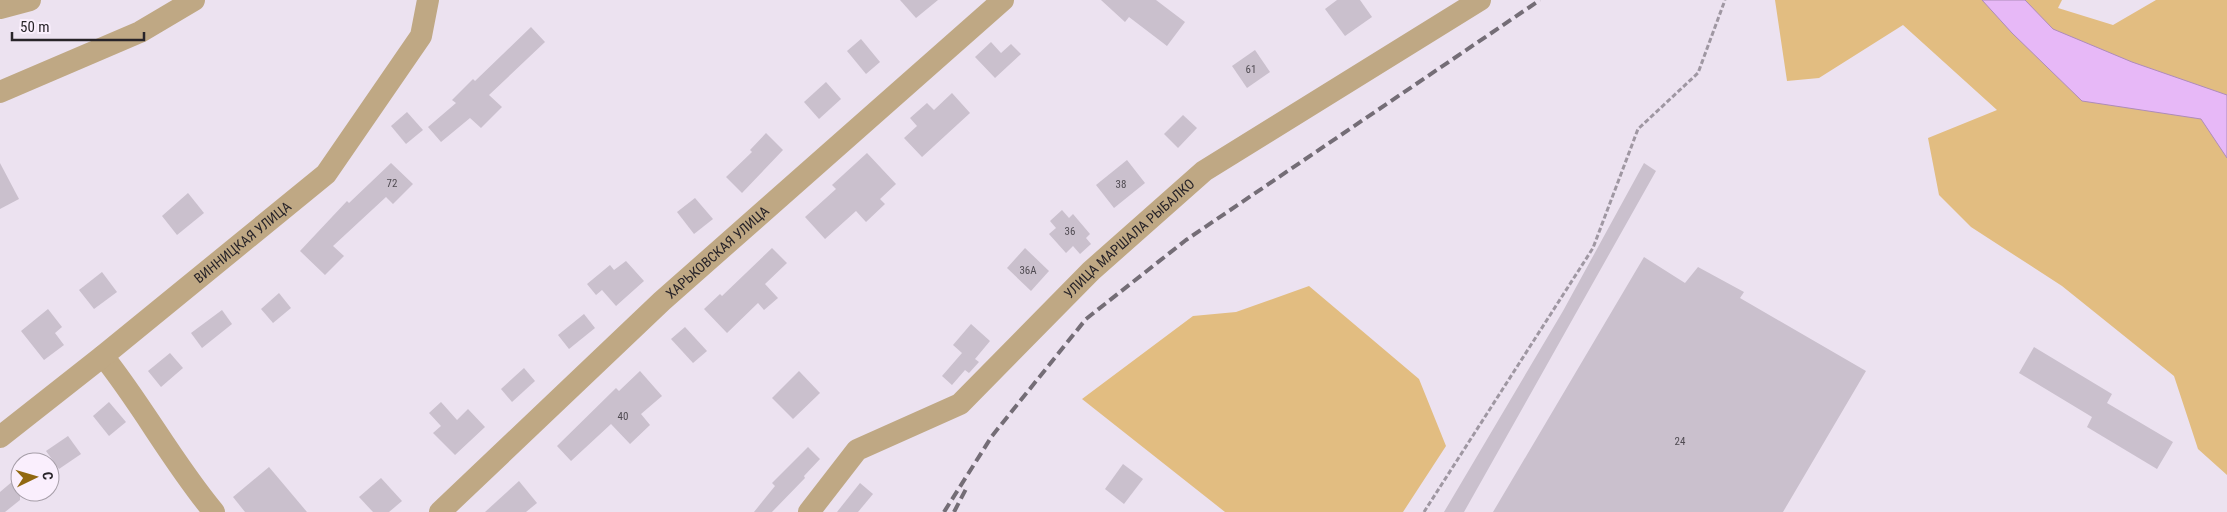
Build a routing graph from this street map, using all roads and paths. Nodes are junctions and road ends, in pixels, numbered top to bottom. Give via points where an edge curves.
1 (30, 0) edge
2 (194, 0) edge
3 (428, 0) edge
4 (1003, 0) edge
5 (1480, 0) edge
6 (1724, 0) edge
7 (0, 8) edge
8 (0, 92) edge
9 (103, 356) junction
10 (0, 437) edge
11 (214, 512) edge
12 (440, 512) edge
13 (809, 512) edge
14 (1424, 512) edge

1 - 7 street
2 - 8 street via 140,32
3 - 9 street, ВИННИЦКАЯ УЛИЦА via 421,36 326,174
4 - 12 street, ХАРЬКОВСКАЯ УЛИЦА via 662,301
5 - 13 street, УЛИЦА МАРШАЛА РЫБАЛКО via 1204,171 1091,270 960,404 857,450
6 - 14 path via 1698,73 1638,129 1593,248
9 - 10 street, ВИННИЦКАЯ УЛИЦА
9 - 11 street via 192,486

